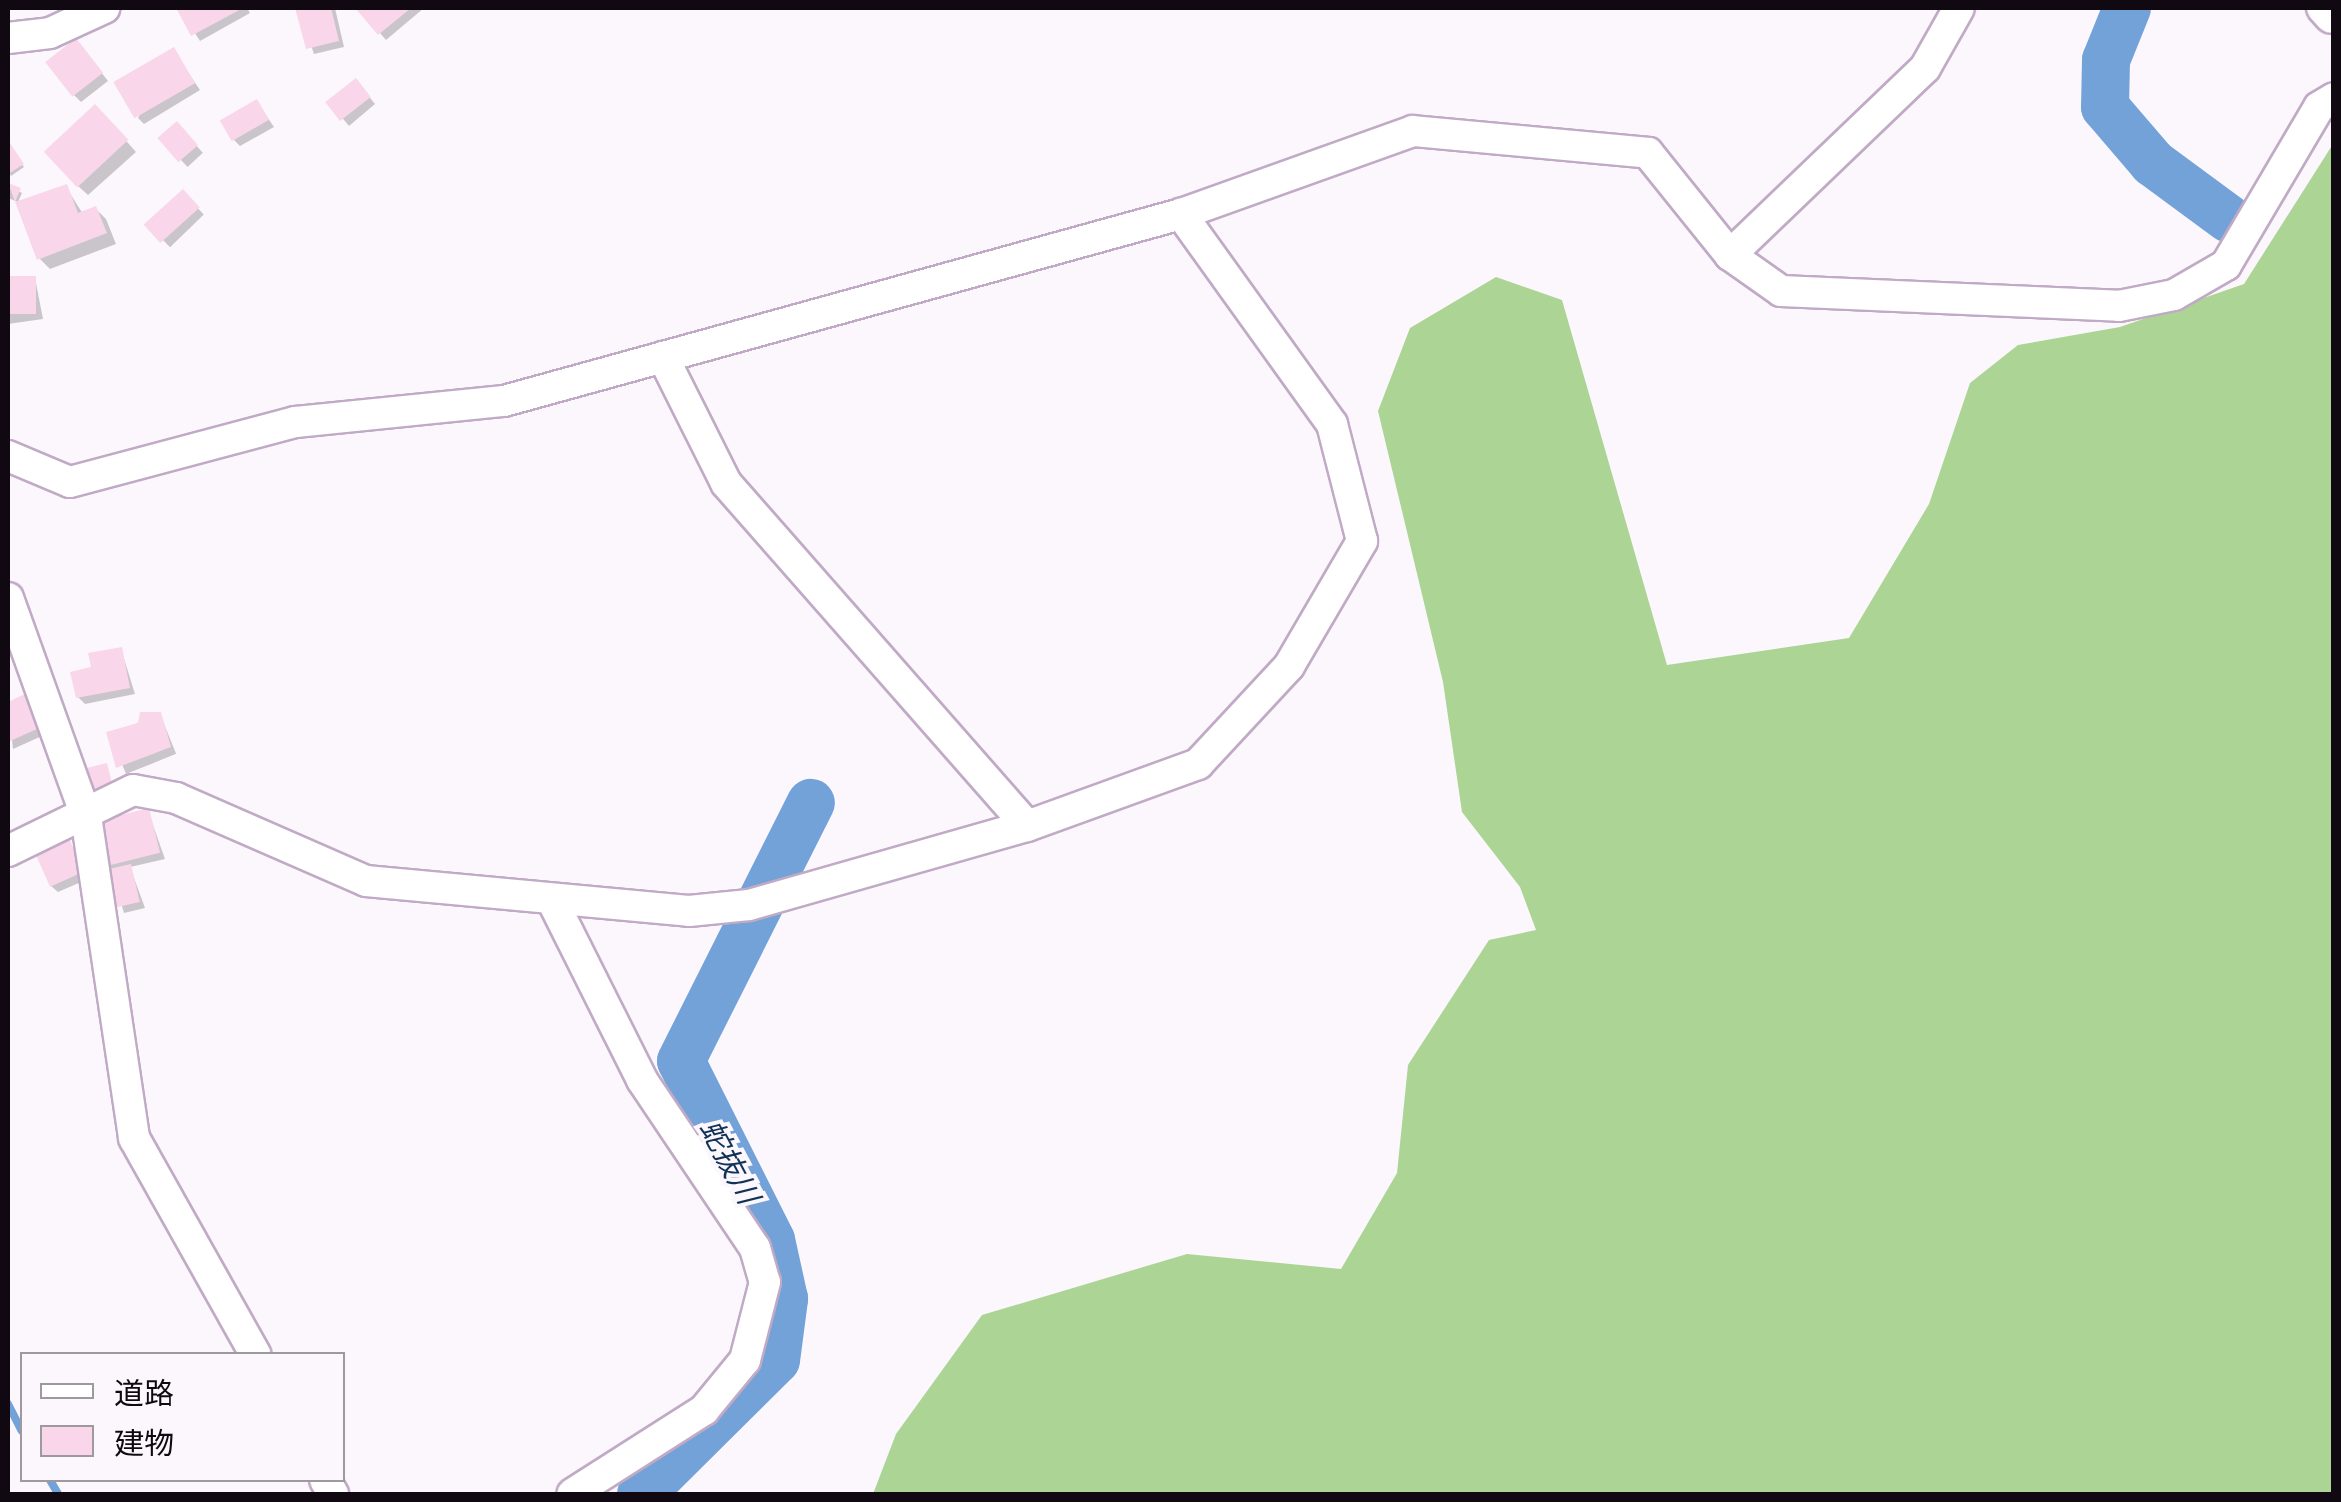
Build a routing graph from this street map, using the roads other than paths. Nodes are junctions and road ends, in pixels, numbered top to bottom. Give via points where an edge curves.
1 (10, 8) edge
2 (104, 8) edge
3 (1959, 8) edge
4 (8, 40) edge
5 (2334, 98) edge
6 (1181, 214) junction
7 (1730, 254) junction
8 (662, 357) junction
9 (8, 456) edge
10 (8, 598) edge
11 (14, 630) edge
12 (86, 816) junction
13 (1027, 826) junction
14 (8, 852) edge
15 (554, 904) junction
16 (254, 1352) edge
17 (572, 1494) edge

1 - 4 street
2 - 4 street via 50,33
3 - 7 street via 1925,68
5 - 7 street via 2320,107 2226,265 2174,295 2033,307 1781,290
6 - 7 street via 1413,130 1602,143 1648,153
6 - 8 street
6 - 13 street via 1332,424 1362,542 1289,666 1198,764
8 - 9 street via 504,401 296,422 70,482
8 - 13 street via 726,484
10 - 11 street
11 - 12 street
12 - 14 street
12 - 15 street via 133,790 176,798 366,881
12 - 16 street via 134,1138
13 - 15 street via 748,906
15 - 17 street via 642,1080 755,1248 764,1282 745,1360 704,1410

